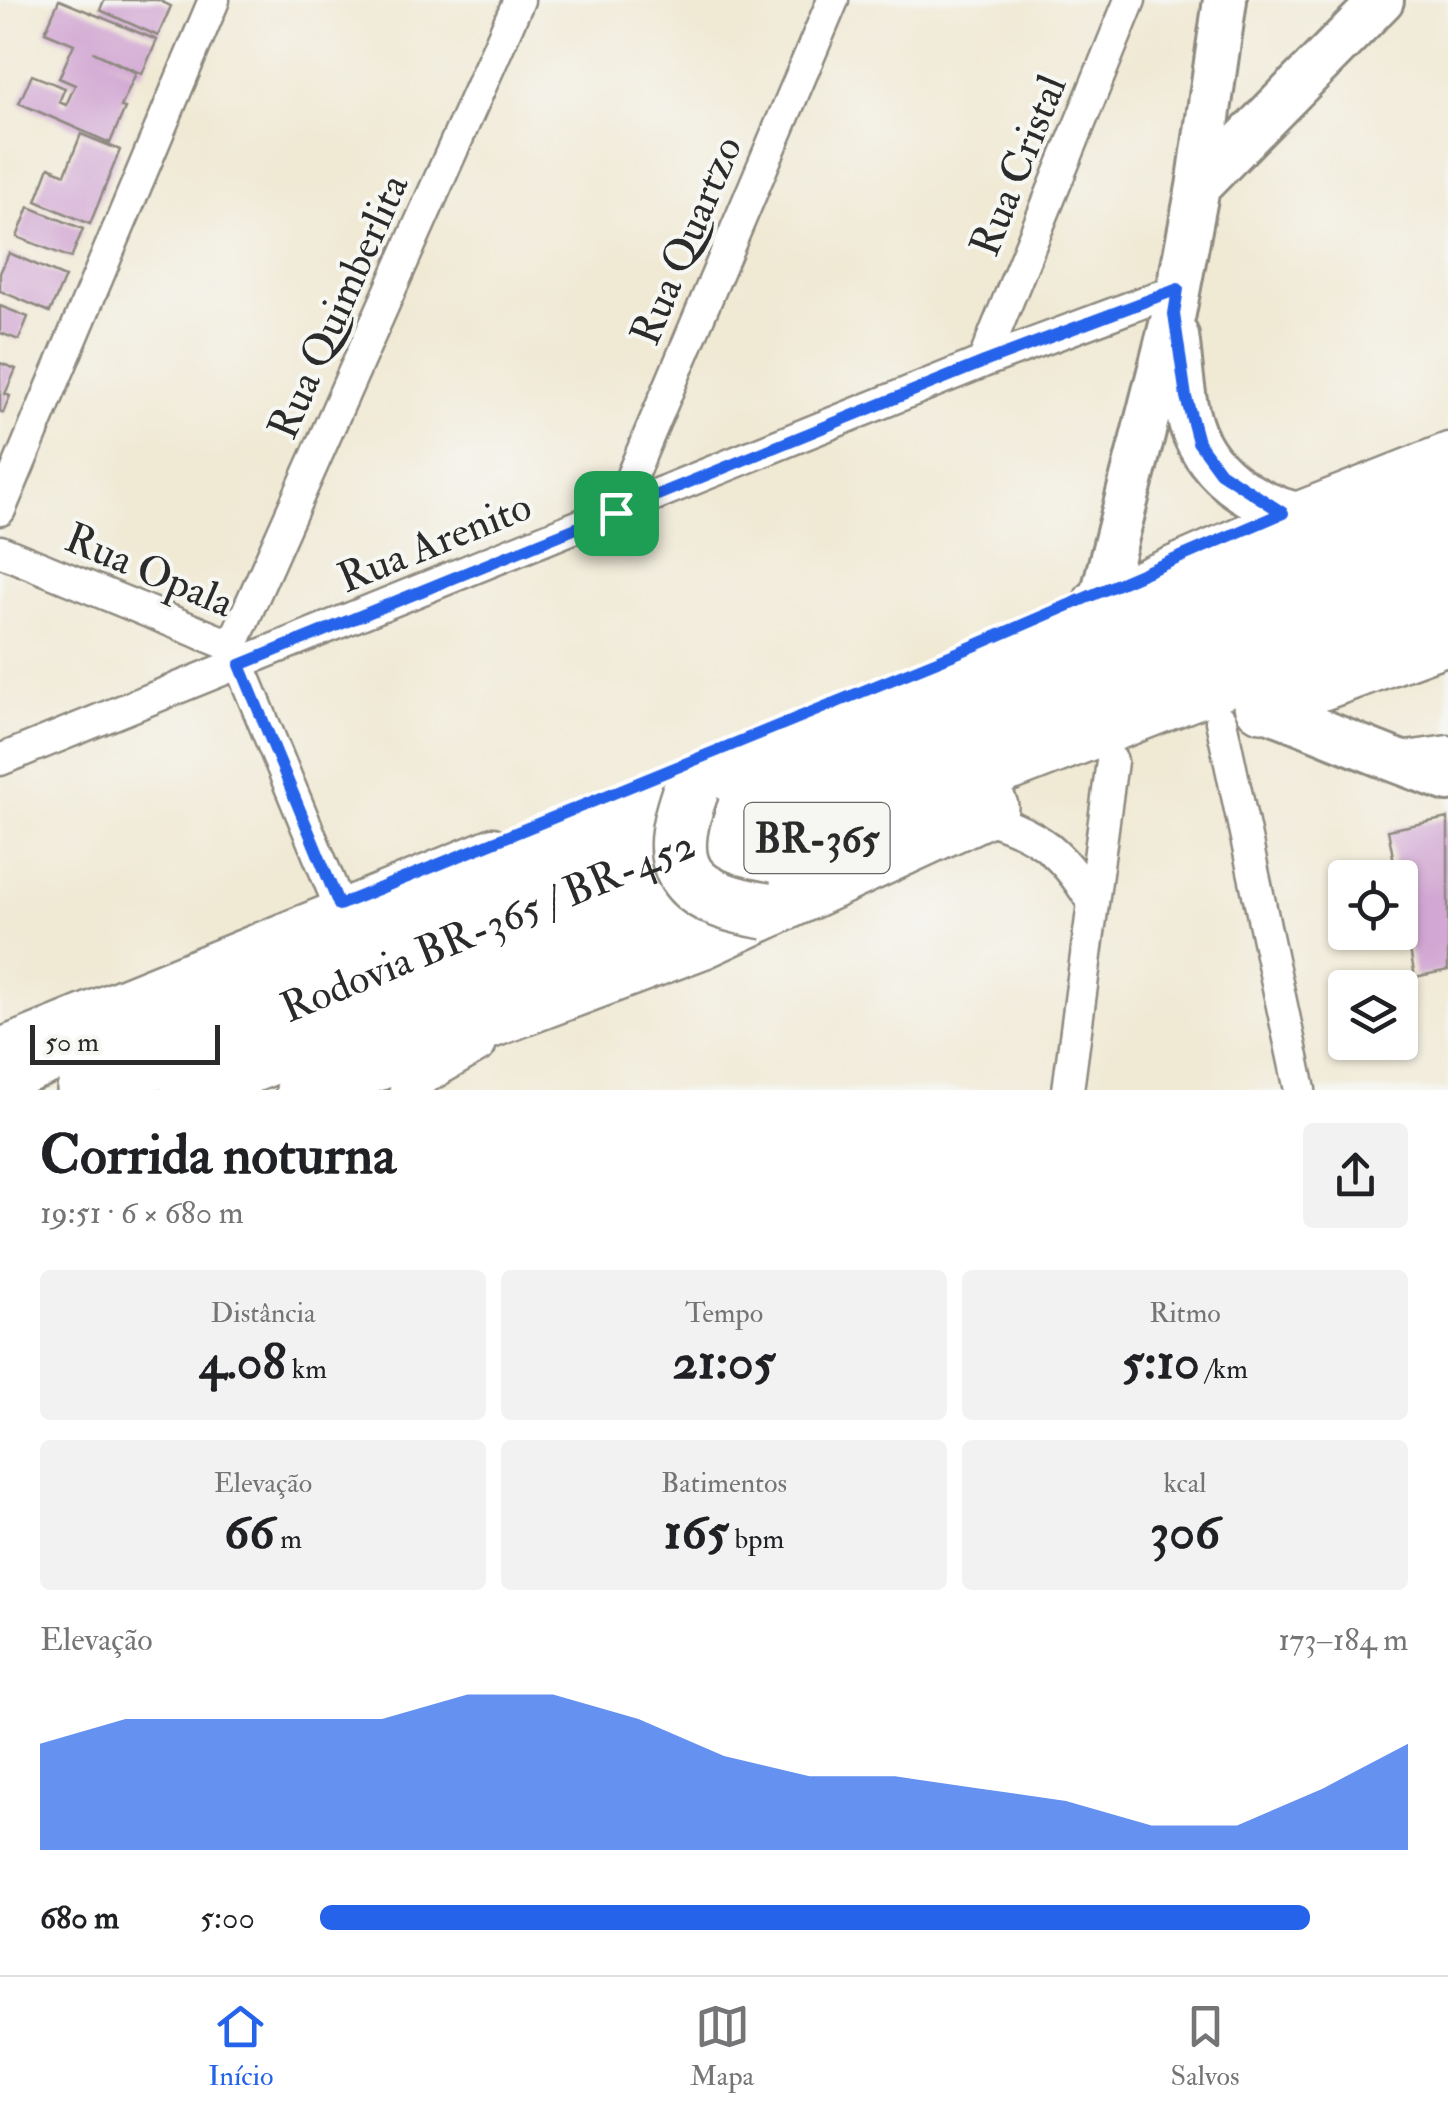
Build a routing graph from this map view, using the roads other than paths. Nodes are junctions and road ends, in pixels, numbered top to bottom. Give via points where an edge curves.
1 (214, 0) edge
2 (519, 0) edge
3 (834, 0) edge
4 (1130, 0) edge
5 (1225, 0) edge
6 (1382, 0) edge
7 (1198, 187) junction
8 (1176, 301) junction
9 (984, 362) junction
10 (1448, 448) edge
11 (1448, 487) edge
12 (0, 510) edge
13 (616, 513) junction
14 (1283, 513) junction
15 (1385, 513) junction
16 (1448, 540) edge
17 (0, 551) edge
18 (1448, 593) edge
19 (1101, 607) junction
20 (1448, 636) edge
21 (236, 656) junction
22 (1240, 713) junction
23 (1448, 751) edge
24 (1386, 759) junction
25 (0, 760) edge
26 (1112, 761) junction
27 (1448, 780) edge
28 (692, 787) junction
29 (972, 814) junction
30 (1092, 902) junction
31 (339, 905) junction
32 (766, 910) junction
33 (577, 989) junction
34 (0, 1044) edge
35 (0, 1075) edge
36 (317, 1085) edge
37 (85, 1090) edge
38 (188, 1090) edge
39 (405, 1090) edge
40 (1068, 1090) edge
41 (1300, 1090) edge

1 - 12 street
2 - 21 street, Rua Quimberlita
3 - 13 street, Rua Quartzo
4 - 9 street, Rua Cristal
5 - 7 street
6 - 7 street
7 - 8 street
8 - 9 street, Rua Arenito
8 - 14 street via 1198,442 1220,472
8 - 19 street
9 - 13 street, Rua Arenito
10 - 14 street
11 - 15 highway, BR-365
13 - 21 street, Rua Arenito
14 - 15 street via 1327,520
14 - 19 street
15 - 19 highway, BR-365
16 - 37 highway, Rodovia BR-365 / BR-452 / BR-365
17 - 21 street, Rua Opala
18 - 38 highway, Rodovia BR-365 / BR-452 / BR-365
19 - 28 highway, Rodovia BR-365 / BR-452 / BR-365 via 976,672
19 - 31 street
20 - 22 highway, BR-365
21 - 25 street, Rua Arenito
21 - 31 street, Rua Opala
22 - 24 street via 1340,737
22 - 26 highway, BR-365
22 - 41 street
23 - 24 street
24 - 27 street
26 - 29 highway, BR-365
26 - 30 street
28 - 32 highway, bridge via 678,837 684,870 708,897
28 - 35 highway, Rodovia BR-365 / BR-452 / BR-365
29 - 30 street via 1016,826 1049,848
29 - 32 highway, BR-365
30 - 40 street
31 - 34 street
32 - 33 highway, BR-365
33 - 36 highway, BR-365
33 - 39 street

